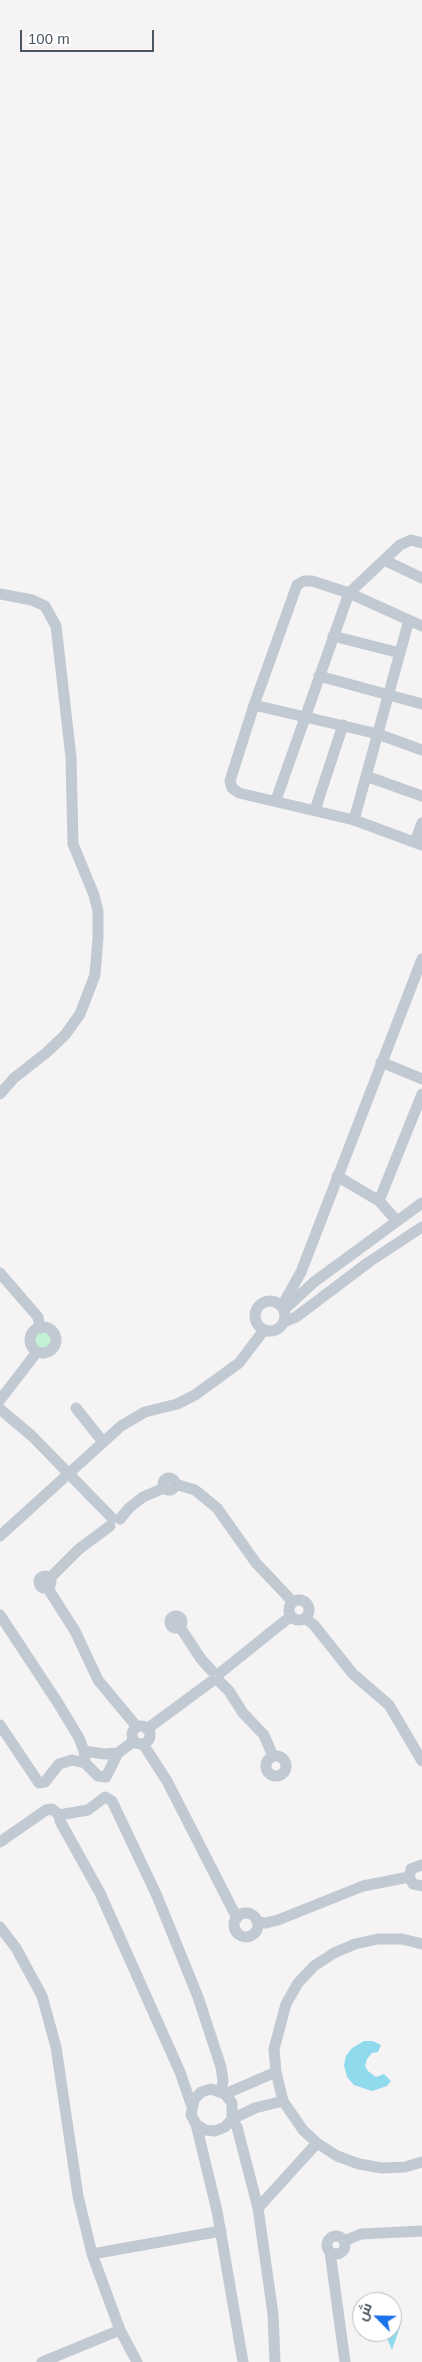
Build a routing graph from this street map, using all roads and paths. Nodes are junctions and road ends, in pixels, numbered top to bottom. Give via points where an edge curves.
1 (422, 543) edge
2 (384, 560) junction
3 (422, 578) edge
4 (349, 593) junction
5 (0, 594) edge
6 (409, 620) junction
7 (422, 626) edge
8 (333, 636) junction
9 (400, 653) junction
10 (318, 676) junction
11 (389, 694) junction
12 (422, 703) edge
13 (254, 705) junction
14 (304, 716) junction
15 (343, 725) junction
16 (378, 734) junction
17 (422, 750) edge
18 (366, 776) junction
19 (422, 796) edge
20 (276, 800) junction
21 (315, 810) junction
22 (354, 820) junction
23 (422, 823) edge
24 (418, 844) edge
25 (422, 961) edge
26 (381, 1062) junction
27 (422, 1079) edge
28 (0, 1094) edge
29 (422, 1094) edge
30 (336, 1176) junction
31 (379, 1201) junction
32 (422, 1203) edge
33 (396, 1221) junction
34 (422, 1227) edge
35 (2, 1278) edge
36 (283, 1307) junction
37 (284, 1322) junction
38 (40, 1328) junction
39 (264, 1330) junction
40 (37, 1352) junction
41 (0, 1400) edge
42 (76, 1408) dead end
43 (0, 1409) edge
44 (103, 1442) junction
45 (68, 1472) junction
46 (114, 1521) junction
47 (0, 1536) edge
48 (293, 1602) junction
49 (0, 1615) edge
50 (291, 1616) junction
51 (305, 1618) junction
52 (180, 1628) dead end
53 (216, 1677) junction
54 (0, 1725) edge
55 (142, 1728) junction
56 (139, 1742) junction
57 (118, 1753) junction
58 (273, 1756) dead end
59 (84, 1757) junction
60 (422, 1761) edge
61 (60, 1815) junction
62 (0, 1842) edge
63 (422, 1864) edge
64 (409, 1877) junction
65 (422, 1886) edge
66 (237, 1918) junction
67 (258, 1922) junction
68 (0, 1927) edge
69 (422, 1944) edge
70 (276, 2072) junction
71 (223, 2092) junction
72 (283, 2101) junction
73 (192, 2104) junction
74 (232, 2119) junction
75 (196, 2124) junction
76 (317, 2144) junction
77 (422, 2162) edge
78 (258, 2208) junction
79 (221, 2231) junction
80 (422, 2231) edge
81 (92, 2254) junction
82 (120, 2330) junction
83 (42, 2362) edge
84 (136, 2362) edge
85 (243, 2362) edge
86 (275, 2362) edge
87 (345, 2362) edge

1 - 2 street via 405,542
2 - 3 street
2 - 4 street
4 - 6 street
4 - 8 street
4 - 13 street via 312,581 304,581 297,586
5 - 28 street via 32,600 44,606 56,626 71,757 73,844 98,911 95,975 80,1014 65,1035
6 - 7 street
6 - 9 street
8 - 9 street
8 - 10 street
9 - 11 street
10 - 11 street
10 - 14 street
11 - 12 street
11 - 16 street
13 - 14 street
13 - 20 street via 230,777 231,784 239,793
14 - 15 street
14 - 20 street
15 - 16 street
15 - 21 street
16 - 17 street
16 - 18 street
18 - 19 street
18 - 22 street
20 - 21 street
21 - 22 street
22 - 24 street
23 - 24 street
25 - 26 street
26 - 27 street
26 - 30 street
29 - 31 street
30 - 31 street
30 - 36 street via 301,1272
31 - 33 street
32 - 33 street
33 - 36 street
34 - 37 street via 296,1317
35 - 38 street via 38,1317
36 - 37 street
36 - 39 street via 270,1301 259,1306 256,1319
37 - 39 street via 275,1330
38 - 40 street via 33,1332 30,1341
38 - 40 street via 49,1329 55,1340 49,1351
39 - 44 street via 238,1363 195,1395 133,1417
40 - 41 street
42 - 44 street
43 - 45 street
44 - 45 street
45 - 46 street
45 - 47 street
46 - 48 street via 143,1496 169,1486 195,1490 217,1508 256,1562
46 - 55 street via 78,1549 49,1583 98,1680
48 - 50 street via 289,1608
48 - 51 street via 300,1600 307,1604 309,1612
49 - 59 street via 58,1703
50 - 51 street via 297,1620
50 - 53 street
51 - 60 street via 353,1674 389,1705
52 - 53 street
53 - 55 street
53 - 58 street via 243,1714 264,1735
54 - 59 street via 39,1783 46,1782 54,1768 65,1761
55 - 56 street via 132,1733
56 - 57 street
56 - 66 street via 167,1781
57 - 59 street
57 - 59 street via 109,1773 103,1778
61 - 62 street via 52,1809 46,1810
61 - 71 street via 88,1810 104,1797 112,1801 157,1896 198,1997 221,2067
61 - 73 street via 60,1821 100,1893
63 - 64 street via 411,1869
64 - 65 street via 413,1884
64 - 67 street via 363,1886 278,1920
66 - 67 street via 246,1913
66 - 67 street via 234,1926 242,1936 254,1934
68 - 81 street via 16,1948 42,1996 56,2047 78,2196
69 - 70 street via 402,1939 355,1944 314,1966 286,2004 274,2049
70 - 71 street
70 - 72 street
71 - 73 street via 206,2090 197,2095
71 - 74 street via 232,2103
72 - 74 street via 255,2108
72 - 76 street
73 - 75 street via 191,2115
74 - 75 street via 215,2131 205,2130
74 - 78 street via 237,2127
75 - 79 street
76 - 77 street via 337,2156 382,2168 406,2167
76 - 78 street
78 - 86 street via 273,2314
79 - 81 street
79 - 85 street
80 - 87 street via 354,2235 344,2241 342,2252 330,2252
81 - 82 street
82 - 83 street
82 - 84 street

